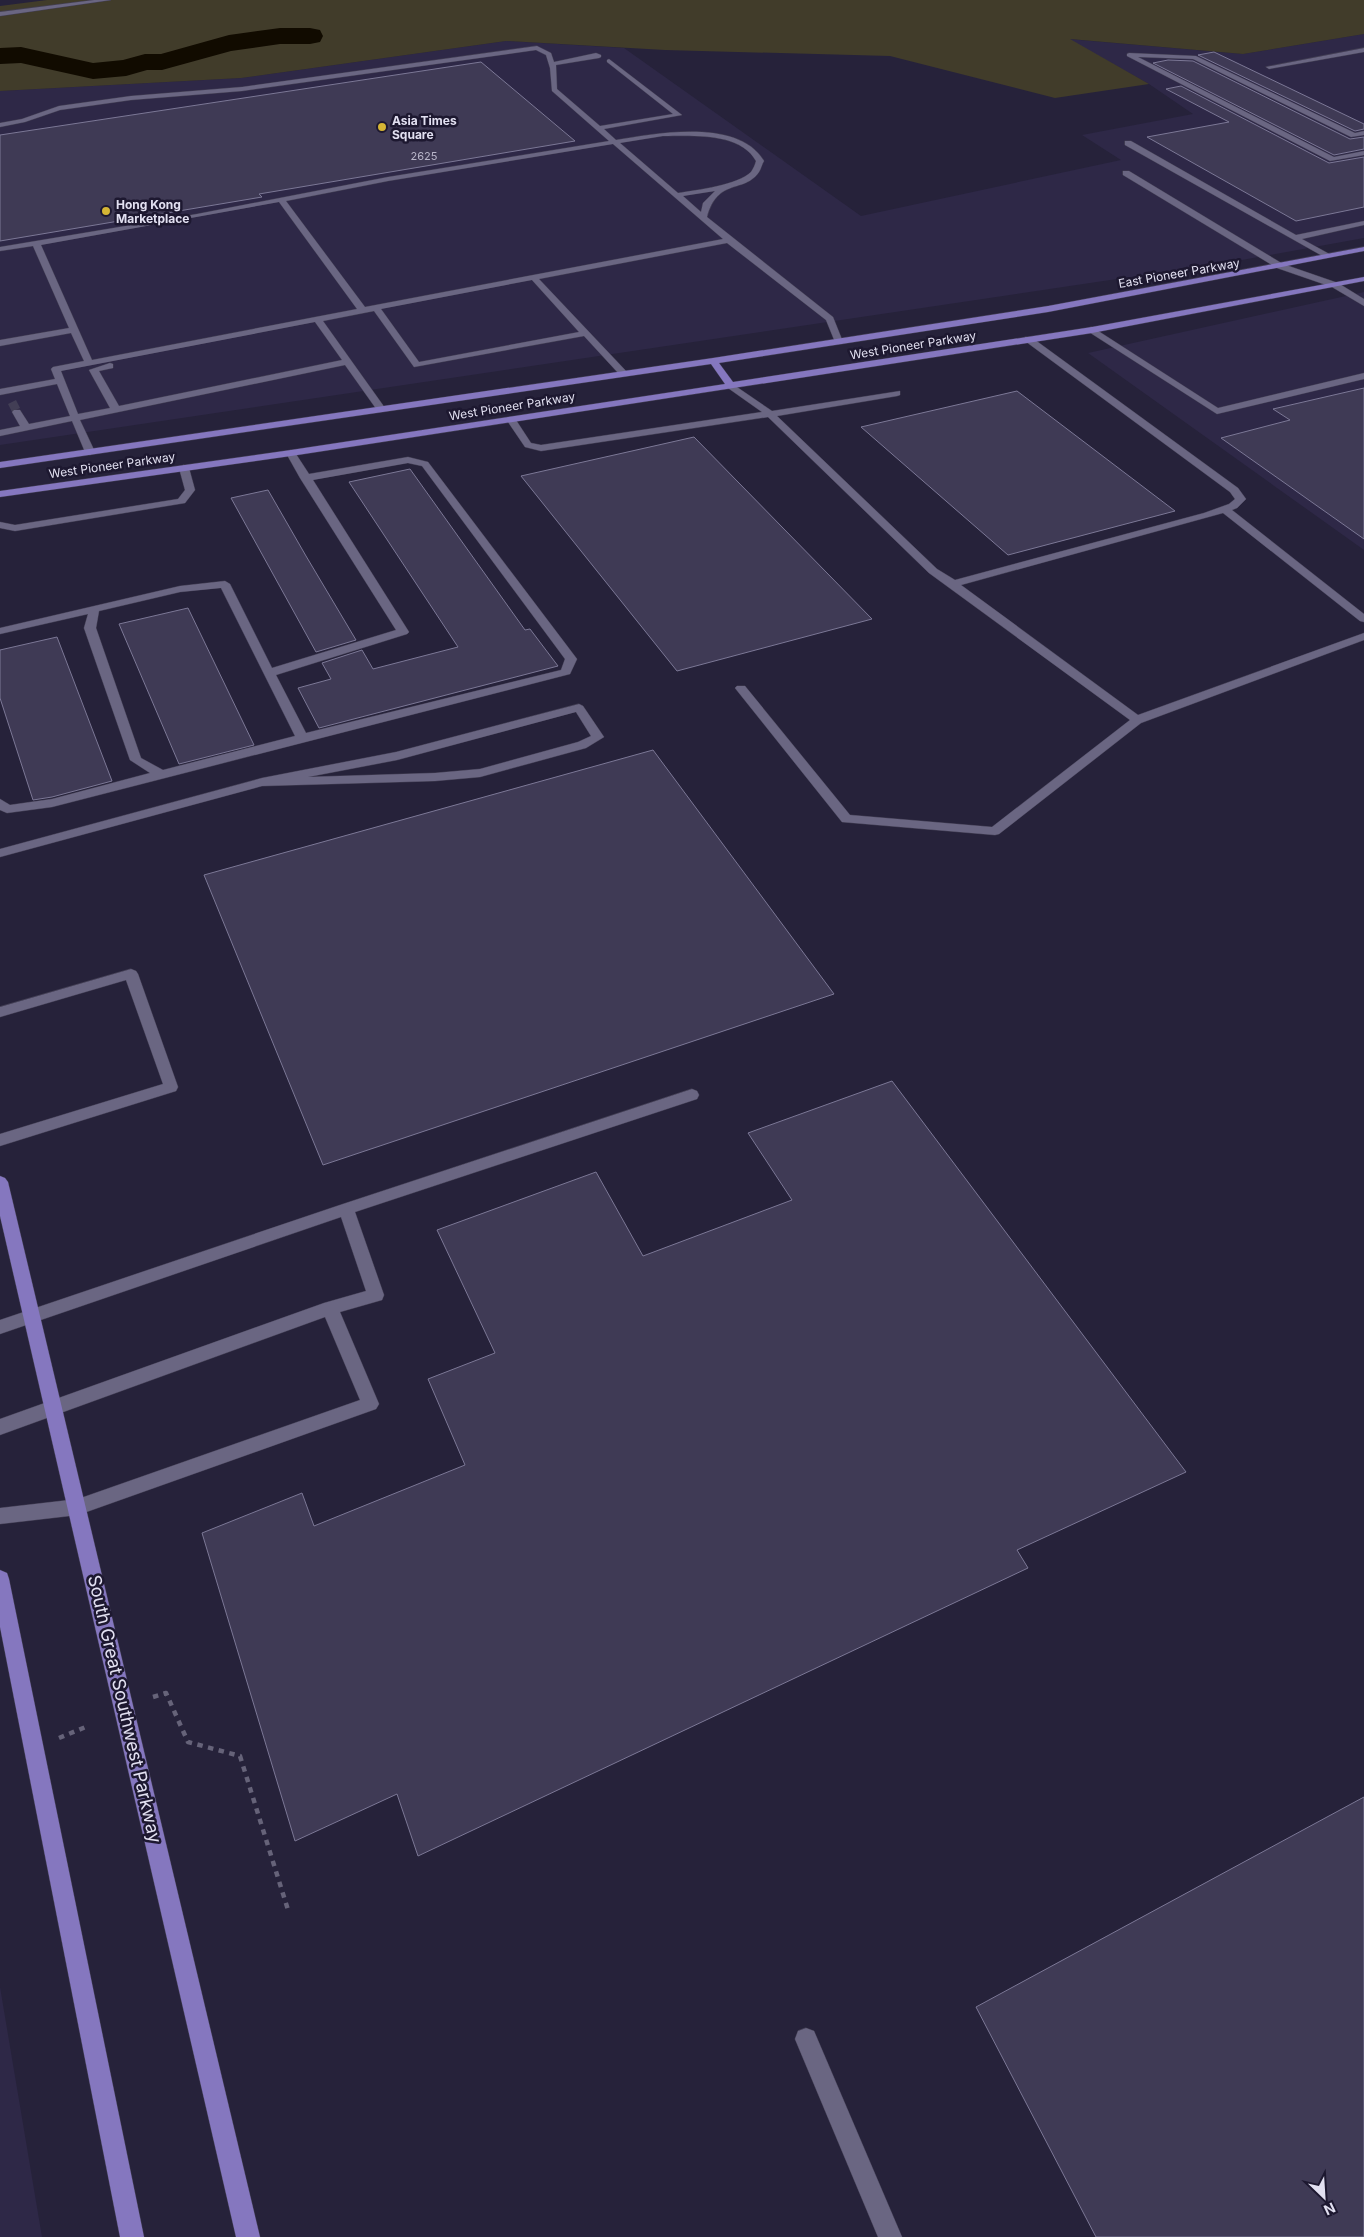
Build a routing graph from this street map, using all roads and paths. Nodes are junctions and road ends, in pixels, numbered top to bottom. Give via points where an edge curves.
1 (108, 0) edge
2 (0, 14) edge
3 (1362, 52) edge
4 (596, 55) dead end
5 (609, 61) dead end
6 (552, 64) junction
7 (1270, 67) dead end
8 (0, 124) edge
9 (600, 128) junction
10 (1364, 133) edge
11 (1354, 135) junction
12 (1364, 140) edge
13 (615, 141) junction
14 (1128, 143) dead end
15 (1364, 153) edge
16 (1126, 173) dead end
17 (725, 185) junction
18 (677, 195) junction
19 (280, 199) junction
20 (703, 218) junction
21 (1364, 223) edge
22 (1295, 238) junction
23 (729, 240) junction
24 (36, 243) junction
25 (0, 249) edge
26 (1364, 249) edge
27 (1329, 256) junction
28 (1280, 266) junction
29 (532, 277) junction
30 (1364, 279) edge
31 (1334, 285) junction
32 (1364, 303) edge
33 (376, 308) junction
34 (362, 310) junction
35 (998, 317) joint
36 (317, 319) junction
37 (74, 330) junction
38 (1092, 330) junction
39 (586, 333) junction
40 (1028, 339) junction
41 (194, 342) junction
42 (839, 342) junction
43 (0, 343) edge
44 (713, 361) junction
45 (347, 362) junction
46 (89, 363) junction
47 (623, 373) junction
48 (1364, 376) edge
49 (61, 381) junction
50 (731, 386) junction
51 (4, 392) edge
52 (897, 392) dead end
53 (12, 402) tunnel mouth
54 (380, 408) junction
55 (116, 410) junction
56 (18, 412) tunnel mouth
57 (770, 414) junction
58 (75, 418) junction
59 (511, 419) junction
60 (26, 428) junction
61 (0, 433) edge
62 (90, 452) junction
63 (290, 452) junction
64 (0, 465) edge
65 (184, 468) junction
66 (305, 478) junction
67 (0, 494) edge
68 (1224, 509) junction
69 (0, 525) edge
70 (953, 584) junction
71 (94, 609) junction
72 (1364, 619) edge
73 (0, 631) edge
74 (1364, 636) edge
75 (268, 673) junction
76 (741, 688) dead end
77 (1137, 720) junction
78 (302, 738) junction
79 (161, 774) junction
80 (262, 782) junction
81 (0, 804) edge
82 (0, 853) edge
83 (0, 1012) edge
84 (692, 1095) dead end
85 (0, 1140) edge
86 (0, 1182) edge
87 (346, 1209) junction
88 (330, 1308) junction
89 (32, 1316) junction
90 (0, 1327) edge
91 (54, 1408) junction
92 (0, 1427) edge
93 (78, 1507) junction
94 (0, 1516) edge
95 (0, 1579) edge
96 (153, 1697) dead end
97 (88, 1726) dead end
98 (58, 1738) dead end
99 (289, 1913) dead end
100 (806, 2039) dead end
101 (132, 2237) edge
102 (248, 2237) edge
103 (890, 2237) edge

1 - 2 lane
3 - 7 lane
4 - 6 lane via 599,56
5 - 9 lane via 679,115
6 - 8 lane via 549,54 537,48 242,89 131,98 59,108 24,121
6 - 9 lane via 554,90
9 - 13 lane
10 - 11 lane
11 - 12 lane
11 - 15 lane via 1194,57 1129,55 1332,159
13 - 17 lane via 663,134 693,134 740,142 754,151 760,161 756,171
13 - 18 lane
13 - 19 lane
14 - 22 lane
16 - 28 lane
17 - 18 lane
17 - 20 lane via 707,203
18 - 20 lane
19 - 24 lane
19 - 34 lane
20 - 23 lane
21 - 22 lane
22 - 27 lane
23 - 29 lane
23 - 42 lane via 830,319
24 - 25 lane
24 - 37 lane
26 - 27 main road, East Pioneer Parkway
27 - 28 main road, East Pioneer Parkway
28 - 31 lane
28 - 35 main road, East Pioneer Parkway
29 - 33 lane
29 - 39 lane
30 - 31 main road
31 - 32 lane
31 - 38 main road
33 - 34 lane
33 - 39 lane via 417,365
34 - 36 lane
35 - 42 main road, West Pioneer Parkway
36 - 41 lane
36 - 45 lane
37 - 43 lane
37 - 46 lane
38 - 40 main road
38 - 48 lane via 1217,411
39 - 47 lane
40 - 50 main road, West Pioneer Parkway
40 - 68 lane via 1234,490 1241,498
41 - 46 lane
41 - 55 lane via 199,348 94,370
42 - 44 main road, West Pioneer Parkway
44 - 47 main road, West Pioneer Parkway
44 - 50 main road
45 - 54 lane
45 - 55 lane
46 - 49 lane via 56,369
47 - 54 main road, West Pioneer Parkway
49 - 51 lane
49 - 58 lane
50 - 57 lane
50 - 59 main road, West Pioneer Parkway
51 - 53 lane
52 - 57 lane
54 - 62 main road, West Pioneer Parkway
55 - 58 lane
56 - 60 lane
57 - 59 lane via 541,448 528,445
57 - 70 lane via 910,550
58 - 60 lane
58 - 62 lane
59 - 63 main road, West Pioneer Parkway
60 - 61 lane
62 - 64 main road, West Pioneer Parkway
63 - 65 main road, West Pioneer Parkway
63 - 66 lane
65 - 67 main road, West Pioneer Parkway
65 - 69 lane via 190,490 181,501 15,528
66 - 75 lane via 403,632
66 - 78 lane via 408,460 425,464 571,659 566,672
68 - 70 lane
68 - 72 lane
70 - 77 lane
71 - 73 lane
71 - 75 lane via 180,589 225,584
71 - 79 lane via 90,628 136,760
74 - 77 lane
75 - 78 lane
76 - 77 lane via 846,819 995,830
78 - 79 lane
79 - 81 lane via 52,803 7,809
80 - 80 lane via 480,773 582,745 598,737 579,708 397,756
80 - 82 lane
83 - 85 lane via 131,974 171,1087
84 - 87 lane
86 - 89 main road, South Great Southwest Parkway
87 - 88 lane via 376,1295
87 - 89 lane
88 - 91 lane
88 - 93 lane via 370,1404
89 - 90 lane
89 - 91 main road, South Great Southwest Parkway
91 - 92 lane
91 - 93 main road, South Great Southwest Parkway
93 - 94 lane
93 - 102 main road, South Great Southwest Parkway
95 - 101 main road
96 - 99 path via 166,1693 188,1742 240,1756
97 - 98 path
100 - 103 lane

